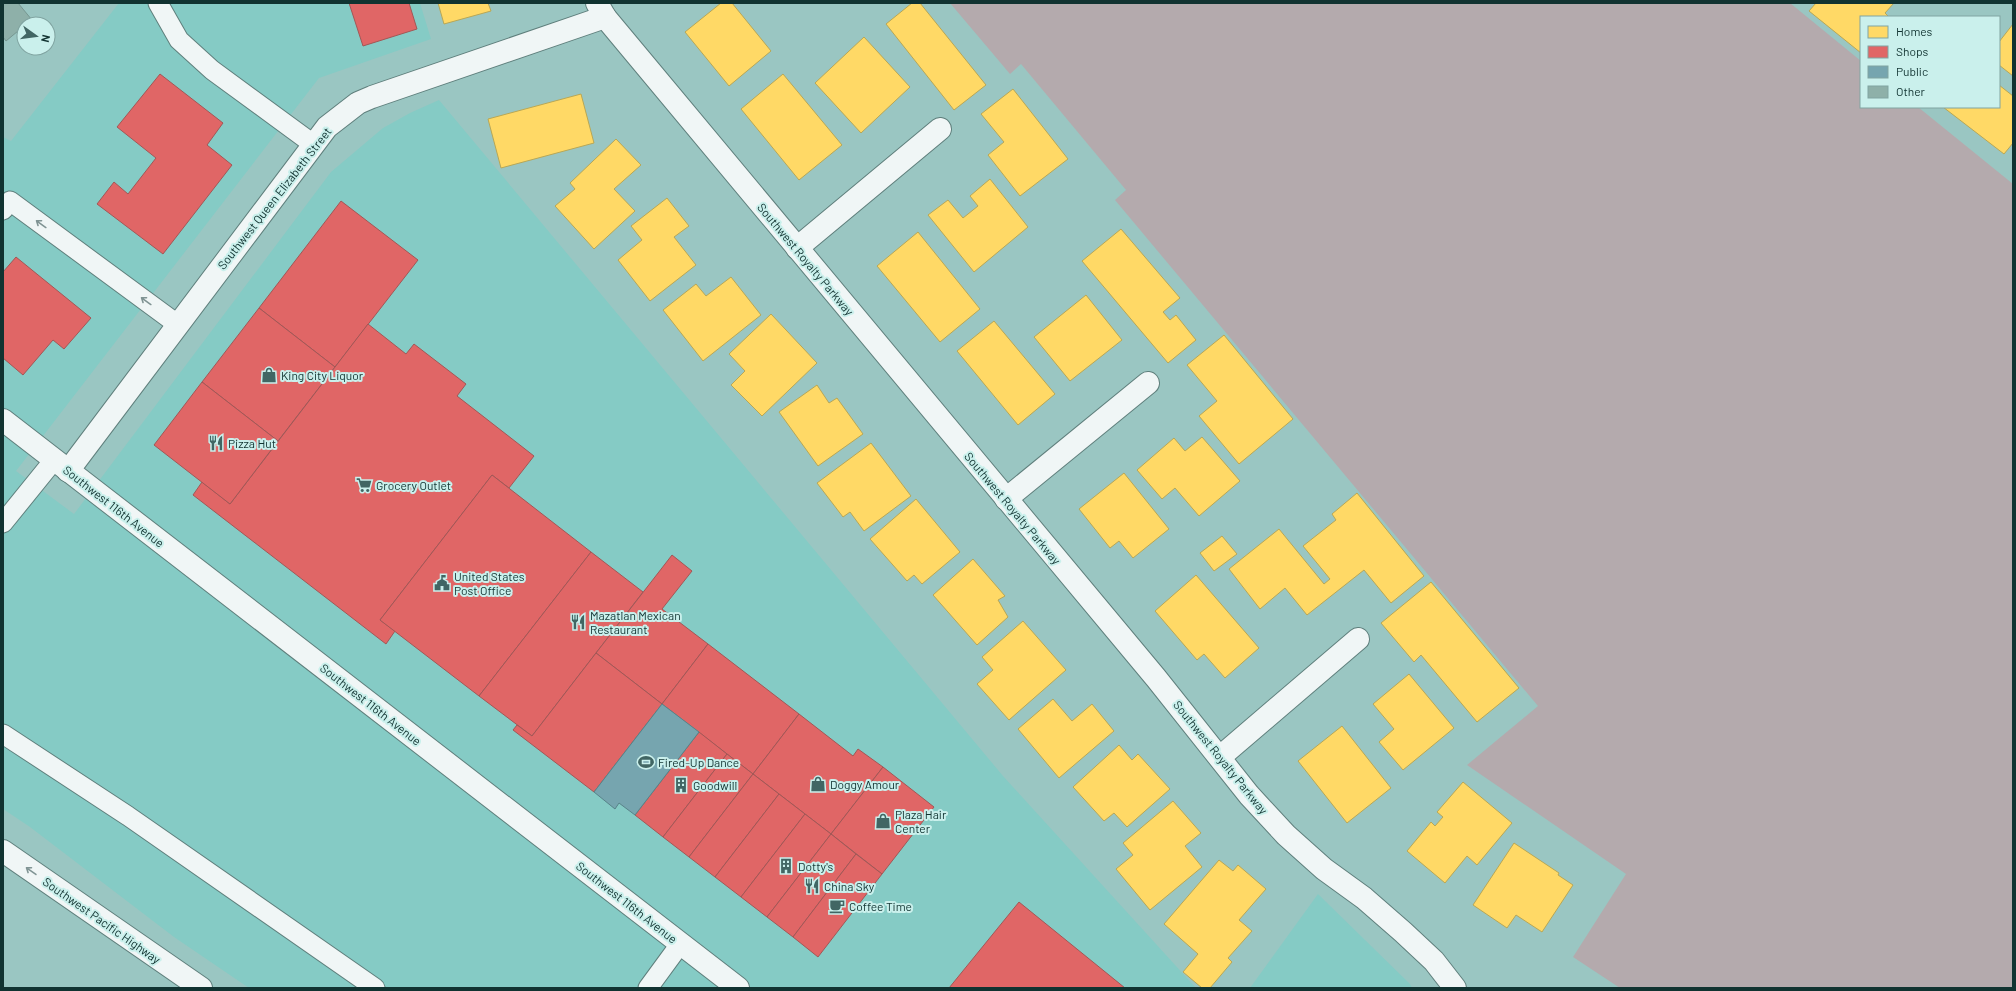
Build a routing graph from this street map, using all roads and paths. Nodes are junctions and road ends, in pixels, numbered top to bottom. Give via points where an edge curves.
1 (158, 3) edge
2 (601, 10) edge
3 (940, 129) dead end
4 (313, 144) junction
5 (3, 210) edge
6 (797, 248) junction
7 (177, 324) junction
8 (1148, 384) dead end
9 (4, 424) edge
10 (61, 465) junction
11 (1006, 499) junction
12 (3, 523) edge
13 (1358, 639) dead end
14 (3, 734) edge
15 (1220, 757) junction
16 (3, 851) edge
17 (681, 943) junction
18 (202, 988) edge
19 (375, 988) edge
20 (648, 988) edge
21 (738, 988) edge
22 (1455, 988) edge

1 - 4 lane via 179,40 212,70
2 - 4 main road, Southwest Queen Elizabeth Street via 358,103 327,127
2 - 6 main road, Southwest Royalty Parkway
3 - 6 main road
4 - 7 main road, Southwest Queen Elizabeth Street
7 -> 5 lane via 10,201
6 - 11 main road, Southwest Royalty Parkway
7 - 10 main road, Southwest Queen Elizabeth Street
8 - 11 main road
9 - 10 main road, Southwest 116th Avenue
10 - 12 lane
10 - 17 main road, Southwest 116th Avenue
11 - 15 main road, Southwest Royalty Parkway
13 - 15 main road
14 - 19 lane via 128,816
15 - 22 main road, Southwest Royalty Parkway via 1249,795 1286,835 1324,869 1404,932 1434,961
18 -> 16 main road, Southwest Pacific Highway
17 - 20 lane
17 - 21 main road, Southwest 116th Avenue

